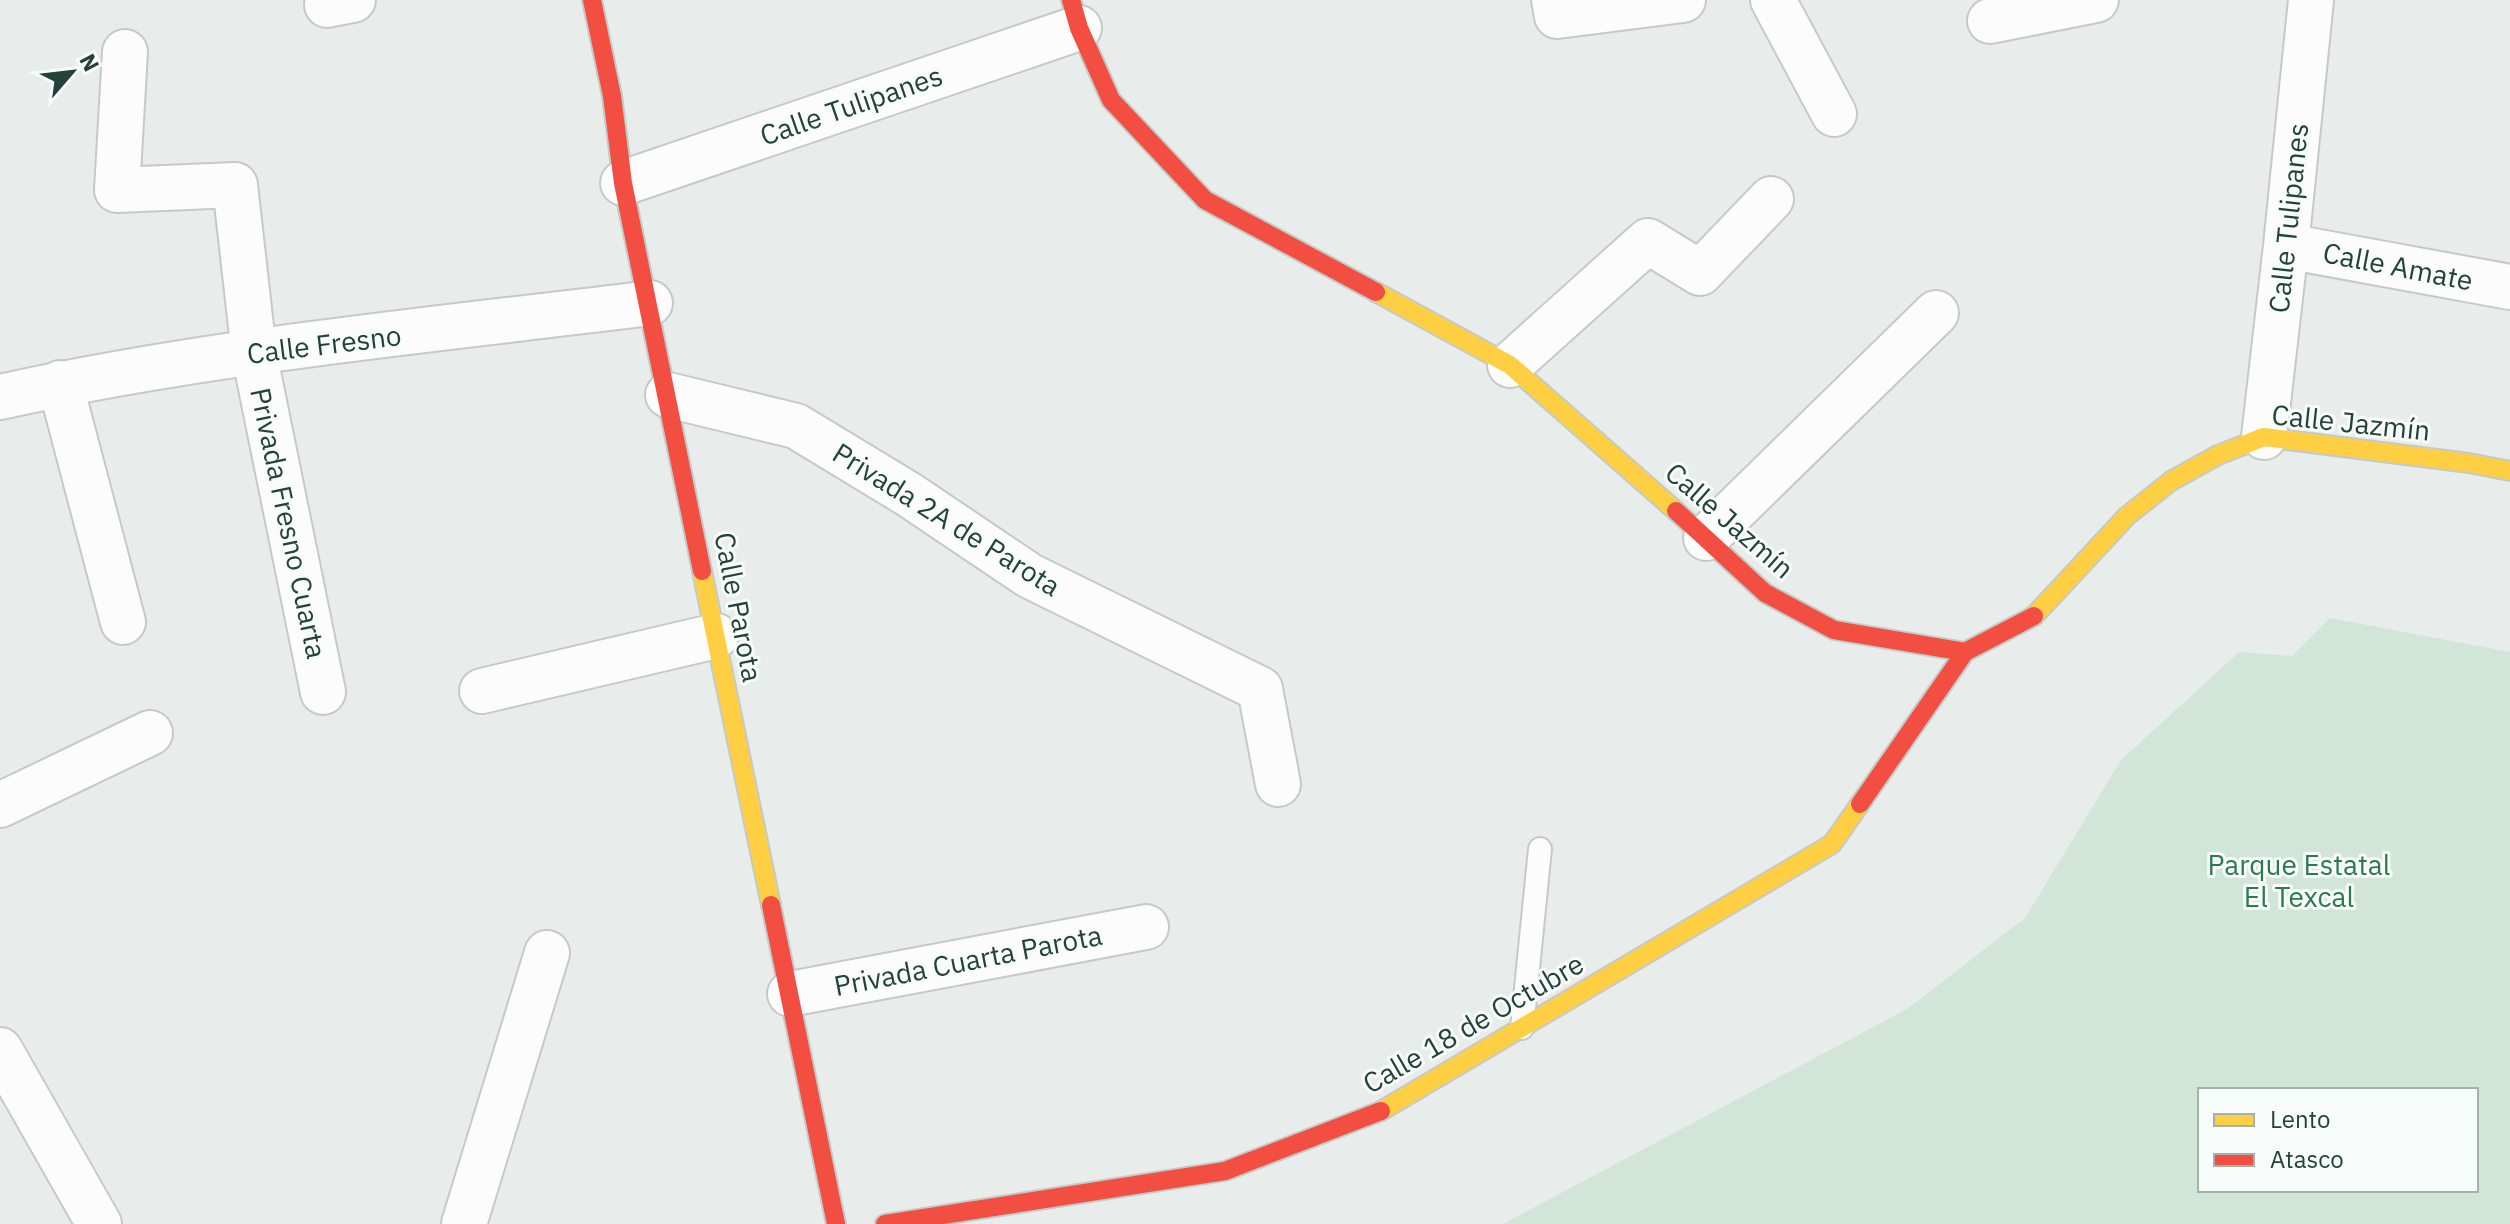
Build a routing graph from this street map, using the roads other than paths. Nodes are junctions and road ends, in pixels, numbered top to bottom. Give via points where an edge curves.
1 (592, 0) edge
2 (1554, 0) edge
3 (1683, 0) edge
4 (1773, 0) edge
5 (2311, 0) edge
6 (2076, 2) edge
7 (1075, 14) edge
8 (1990, 21) dead end
9 (125, 52) dead end
10 (1834, 114) dead end
11 (623, 183) junction
12 (1771, 199) dead end
13 (2286, 246) junction
14 (2510, 287) edge
15 (650, 303) junction
16 (1936, 313) dead end
17 (254, 353) junction
18 (1510, 365) junction
19 (60, 383) junction
20 (668, 395) junction
21 (0, 397) edge
22 (2264, 437) junction
23 (2510, 471) edge
24 (1706, 538) junction
25 (123, 622) dead end
26 (716, 636) junction
27 (1965, 652) junction
28 (482, 691) dead end
29 (323, 692) dead end
30 (150, 733) dead end
31 (1278, 784) dead end
32 (0, 805) edge
33 (1540, 849) dead end
34 (1146, 927) dead end
35 (547, 953) dead end
36 (790, 994) junction
37 (1522, 1028) junction
38 (0, 1050) edge
39 (99, 1224) edge
40 (464, 1224) edge
41 (836, 1224) edge
42 (885, 1224) edge

1 - 11 street, Calle Parota
2 - 3 street via 1557,16
4 - 10 street
5 - 13 street, Calle Tulipanes
6 - 8 street
7 - 11 street, Calle Tulipanes
7 - 18 street, Calle Jazmín via 1111,100 1205,200
9 - 17 street, Privada Fresno Cuarta via 117,190 235,185
11 - 15 street, Calle Parota
12 - 18 street via 1700,273 1648,241
13 - 14 street, Calle Amate
13 - 22 street, Calle Tulipanes
15 - 17 street, Calle Fresno
15 - 20 street, Calle Parota
16 - 24 street
17 - 19 street, Calle Fresno
17 - 29 street, Privada Fresno Cuarta
18 - 24 street, Calle Jazmín
19 - 21 street, Calle Fresno
19 - 25 street
20 - 26 street, Calle Parota
20 - 31 street, Privada 2A de Parota via 796,426 1030,576 1260,689
22 - 23 street, Calle Jazmín
22 - 27 street, Calle Jazmín via 2171,481 2127,516 2031,620
24 - 27 street, Calle Jazmín via 1765,593 1834,630
26 - 28 street
26 - 36 street, Calle Parota
27 - 37 street, Calle 18 de Octubre via 1832,844
30 - 32 street
33 - 37 lane
34 - 36 street, Privada Cuarta Parota
35 - 40 street
36 - 41 street, Calle Parota
37 - 42 street, Calle 18 de Octubre via 1376,1114 1225,1171
38 - 39 street

